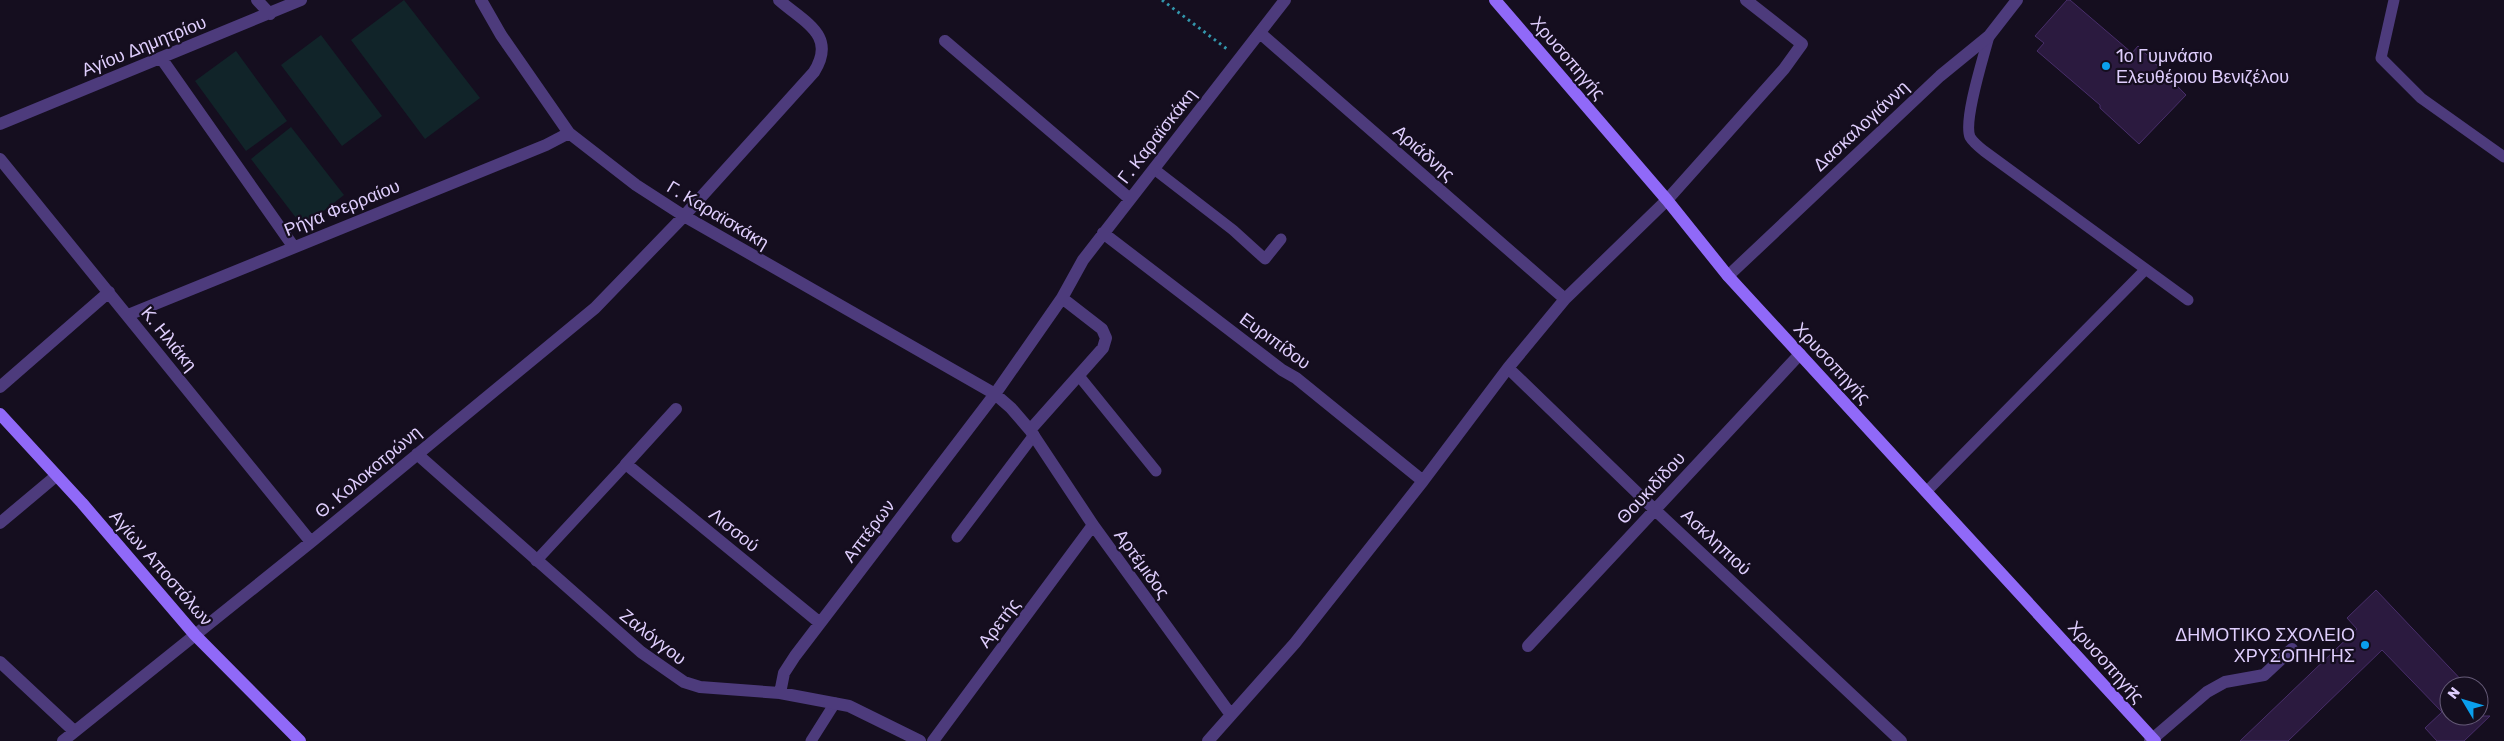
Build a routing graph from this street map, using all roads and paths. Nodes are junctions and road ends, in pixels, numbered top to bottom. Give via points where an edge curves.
1 (257, 0) edge
2 (301, 0) edge
3 (481, 0) edge
4 (779, 0) edge
5 (1162, 0) edge
6 (1286, 0) edge
7 (1495, 0) edge
8 (1746, 0) edge
9 (2017, 0) edge
10 (2394, 0) edge
11 (270, 14) junction
12 (1260, 33) junction
13 (1989, 36) junction
14 (945, 41) dead end
15 (162, 58) junction
16 (1240, 59) junction
17 (0, 124) edge
18 (569, 133) junction
19 (2504, 157) edge
20 (0, 159) edge
21 (1154, 169) junction
22 (1130, 200) junction
23 (1667, 200) junction
24 (684, 216) junction
25 (1104, 234) junction
26 (1281, 239) dead end
27 (293, 246) junction
28 (2145, 270) junction
29 (1728, 276) junction
30 (109, 292) junction
31 (1062, 298) junction
32 (1565, 299) junction
33 (2188, 300) dead end
34 (128, 315) junction
35 (1800, 354) junction
36 (1508, 368) junction
37 (1080, 376) junction
38 (0, 387) edge
39 (995, 394) junction
40 (676, 409) dead end
41 (0, 414) edge
42 (1032, 433) junction
43 (417, 454) junction
44 (626, 464) junction
45 (1156, 471) dead end
46 (56, 476) junction
47 (1423, 481) junction
48 (1927, 491) junction
49 (1654, 509) junction
50 (0, 523) edge
51 (1093, 525) junction
52 (957, 537) dead end
53 (311, 542) junction
54 (536, 561) junction
55 (820, 623) junction
56 (195, 635) junction
57 (1528, 646) dead end
58 (2292, 649) dead end
59 (0, 662) edge
60 (780, 693) junction
61 (835, 702) junction
62 (1231, 715) junction
63 (74, 731) junction
64 (2153, 740) edge
65 (62, 741) edge
66 (300, 741) edge
67 (810, 741) edge
68 (920, 741) edge
69 (933, 741) edge
70 (1208, 741) edge
71 (1901, 741) edge

1 - 11 street
2 - 11 street, Αγίου Δημητρίου
3 - 18 street, Γ. Καραϊσκάκη via 501,35
4 - 24 street, Θ. Κολοκοτρώνη via 819,35 824,48 820,62
5 - 16 path
6 - 12 street, Γ. Καραϊσκάκη
7 - 23 street, Χρυσοπηγής
8 - 23 street via 1802,44 1784,69
9 - 13 street, Δασκαλογιάννη
10 - 19 lane via 2381,58 2421,98
11 - 15 street, Αγίου Δημητρίου
12 - 16 street, Γ. Καραϊσκάκη
12 - 32 street, Αριάδνης
13 - 28 lane via 1971,106 1970,137 1984,151
13 - 29 street, Δασκαλογιάννη via 1940,76
14 - 22 street
15 - 17 street, Αγίου Δημητρίου
15 - 27 street
16 - 21 street, Γ. Καραϊσκάκη
18 - 24 street, Γ. Καραϊσκάκη via 636,185
18 - 27 street, Ρήγα Φερραίου
20 - 30 street, Κ. Ηλιάκη
21 - 22 street, Γ. Καραϊσκάκη
21 - 26 lane via 1265,259
22 - 25 street, Γ. Καραϊσκάκη
23 - 29 street, Χρυσοπηγής
23 - 32 street
24 - 39 street, Γ. Καραϊσκάκη
24 - 43 street, Θ. Κολοκοτρώνη via 594,308
25 - 31 street, Γ. Καραϊσκάκη via 1083,260
25 - 47 street, Ευριπίδου via 1296,378
27 - 34 street, Ρήγα Φερραίου
28 - 33 lane
28 - 48 lane
29 - 35 street, Χρυσοπηγής
30 - 34 street, Κ. Ηλιάκη
30 - 38 street
31 - 37 street via 1106,334 1103,348
31 - 39 street, Γ. Καραϊσκάκη
32 - 36 street
34 - 53 street, Κ. Ηλιάκη
35 - 48 street, Χρυσοπηγής
35 - 49 street, Θουκιδίδου
36 - 47 street
36 - 49 street, Ασκληπιού
37 - 42 street
37 - 45 lane
39 - 42 street, Γ. Καραϊσκάκη
39 - 55 street, Απτέρων
40 - 44 street
41 - 46 street, Αγίων Αποστόλων
42 - 51 street, Αρτέμιδος
42 - 52 lane
43 - 53 street, Θ. Κολοκοτρώνη
43 - 54 street, Ζαλόγγου
44 - 54 lane
44 - 55 street, Λισσού
46 - 50 street
46 - 56 street, Αγίων Αποστόλων
47 - 62 street via 1295,643
48 - 64 street, Χρυσοπηγής
49 - 57 street, Θουκιδίδου
49 - 71 street, Ασκληπιού
51 - 62 street, Αρτέμιδος
51 - 69 street, Αρετής
53 - 56 street, Θ. Κολοκοτρώνη
54 - 60 street, Ζαλόγγου via 641,652 684,682 700,687
55 - 60 street, Απτέρων via 784,673
56 - 63 street, Θ. Κολοκοτρώνη
56 - 66 street, Αγίων Αποστόλων
58 - 64 street via 2264,675 2225,682 2207,692
59 - 63 street
60 - 61 street, Ζαλόγγου
61 - 67 lane
61 - 68 street, Ζαλόγγου via 870,714
62 - 70 street
63 - 65 street, Θ. Κολοκοτρώνη

